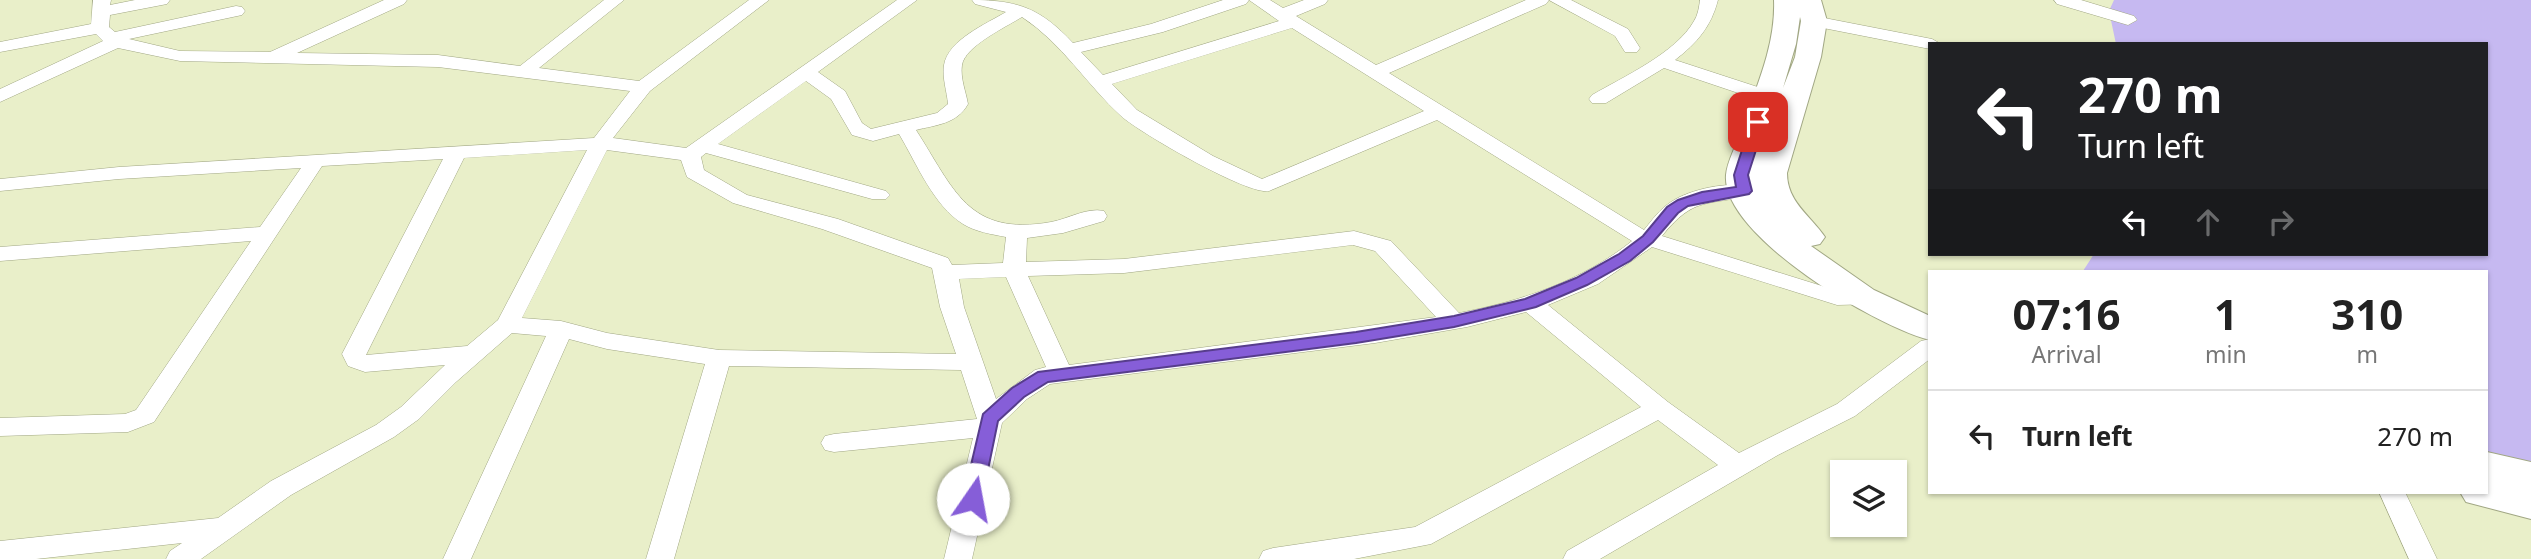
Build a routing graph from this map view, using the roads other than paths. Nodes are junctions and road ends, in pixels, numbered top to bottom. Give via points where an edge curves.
1 (161, 0) edge
2 (398, 0) edge
3 (615, 0) edge
4 (760, 0) edge
5 (908, 0) edge
6 (981, 0) edge
7 (1240, 0) edge
8 (1258, 0) edge
9 (1319, 0) edge
10 (1540, 0) edge
11 (1559, 0) edge
12 (1709, 0) edge
13 (1787, 0) edge
14 (2071, 1) edge
15 (236, 11) dead end
16 (1020, 11) junction
17 (1811, 11) edge
18 (1288, 19) junction
19 (2128, 20) dead end
20 (106, 24) edge
21 (1928, 43) edge
22 (0, 47) edge
23 (1631, 48) dead end
24 (1070, 49) junction
25 (271, 58) junction
26 (1661, 61) junction
27 (525, 71) junction
28 (805, 72) junction
29 (1375, 72) junction
30 (1099, 82) junction
31 (643, 88) junction
32 (0, 96) edge
33 (1766, 96) junction
34 (1599, 99) dead end
35 (1439, 112) junction
36 (904, 127) junction
37 (602, 143) junction
38 (697, 150) junction
39 (457, 152) junction
40 (315, 162) junction
41 (0, 185) edge
42 (1744, 191) junction
43 (879, 195) dead end
44 (1096, 216) dead end
45 (1017, 232) junction
46 (268, 233) junction
47 (1648, 239) junction
48 (0, 254) edge
49 (1014, 269) junction
50 (946, 272) junction
51 (1864, 299) junction
52 (1530, 303) junction
53 (1928, 312) edge
54 (1454, 321) junction
55 (507, 325) junction
56 (1928, 328) edge
57 (561, 330) junction
58 (1928, 348) edge
59 (472, 354) junction
60 (719, 359) junction
61 (972, 362) junction
62 (1060, 374) junction
63 (1659, 408) junction
64 (989, 423) junction
65 (0, 427) edge
66 (834, 443) dead end
67 (1737, 466) junction
68 (2488, 466) edge
69 (2531, 476) edge
70 (2393, 494) edge
71 (2488, 494) edge
72 (2531, 503) edge
73 (225, 528) junction
74 (0, 552) edge
75 (180, 559) edge
76 (457, 559) edge
77 (660, 559) edge
78 (958, 559) edge
79 (1273, 559) edge
80 (1577, 559) edge
81 (2423, 559) edge

1 - 20 street
2 - 25 street
3 - 27 street
4 - 31 street
5 - 28 street
6 - 16 street
7 - 24 street via 1157,28
8 - 18 street
9 - 18 street
10 - 29 street
11 - 23 street via 1622,33
12 - 26 street via 1695,31
13 - 33 highway via 1784,48
14 - 19 street
15 - 20 street
16 - 24 street via 1046,25
16 - 36 street via 957,54 953,63 958,104 954,111
17 - 21 street
17 - 53 highway via 1808,57 1772,173 1772,187 1789,217 1813,241 1875,286
18 - 29 street
18 - 30 street
20 - 22 street
20 - 25 street via 180,56
20 - 32 street
24 - 30 street
25 - 27 street via 438,61
26 - 33 street
26 - 34 street
27 - 31 street
28 - 36 street via 838,94 858,132 873,135
28 - 38 street
29 - 35 street
30 - 35 street via 1130,114 1262,187
31 - 37 street via 608,129
33 - 42 highway via 1741,175
35 - 47 street
36 - 45 street via 959,211 1003,231
37 - 38 street
37 - 39 street
37 - 55 street
38 - 43 street
38 - 50 street via 694,173 740,199 930,257
39 - 40 street
39 - 59 street via 354,355 365,364
40 - 41 street
40 - 46 street
42 - 47 street via 1683,203
42 - 51 highway via 1755,211 1779,236
44 - 45 street via 1075,225
45 - 49 street
46 - 48 street
46 - 65 street via 145,416 128,423
47 - 51 street via 1836,298
47 - 52 street via 1582,281
49 - 50 street
49 - 54 street via 1124,267 1354,238 1383,246
49 - 62 street
50 - 61 street via 952,307
51 - 56 highway
52 - 54 street
52 - 63 street
54 - 62 street via 1356,338
55 - 57 street
55 - 59 street
57 - 60 street
57 - 76 street
58 - 67 street via 1846,410
59 - 73 street via 385,431 281,488
60 - 61 street
60 - 77 street
61 - 64 street
62 - 64 street via 1031,383
63 - 67 street
63 - 79 street via 1421,536
64 - 66 street
64 - 78 street
67 - 80 street
68 - 69 highway
70 - 81 street
71 - 72 highway
73 - 74 street
73 - 75 street

